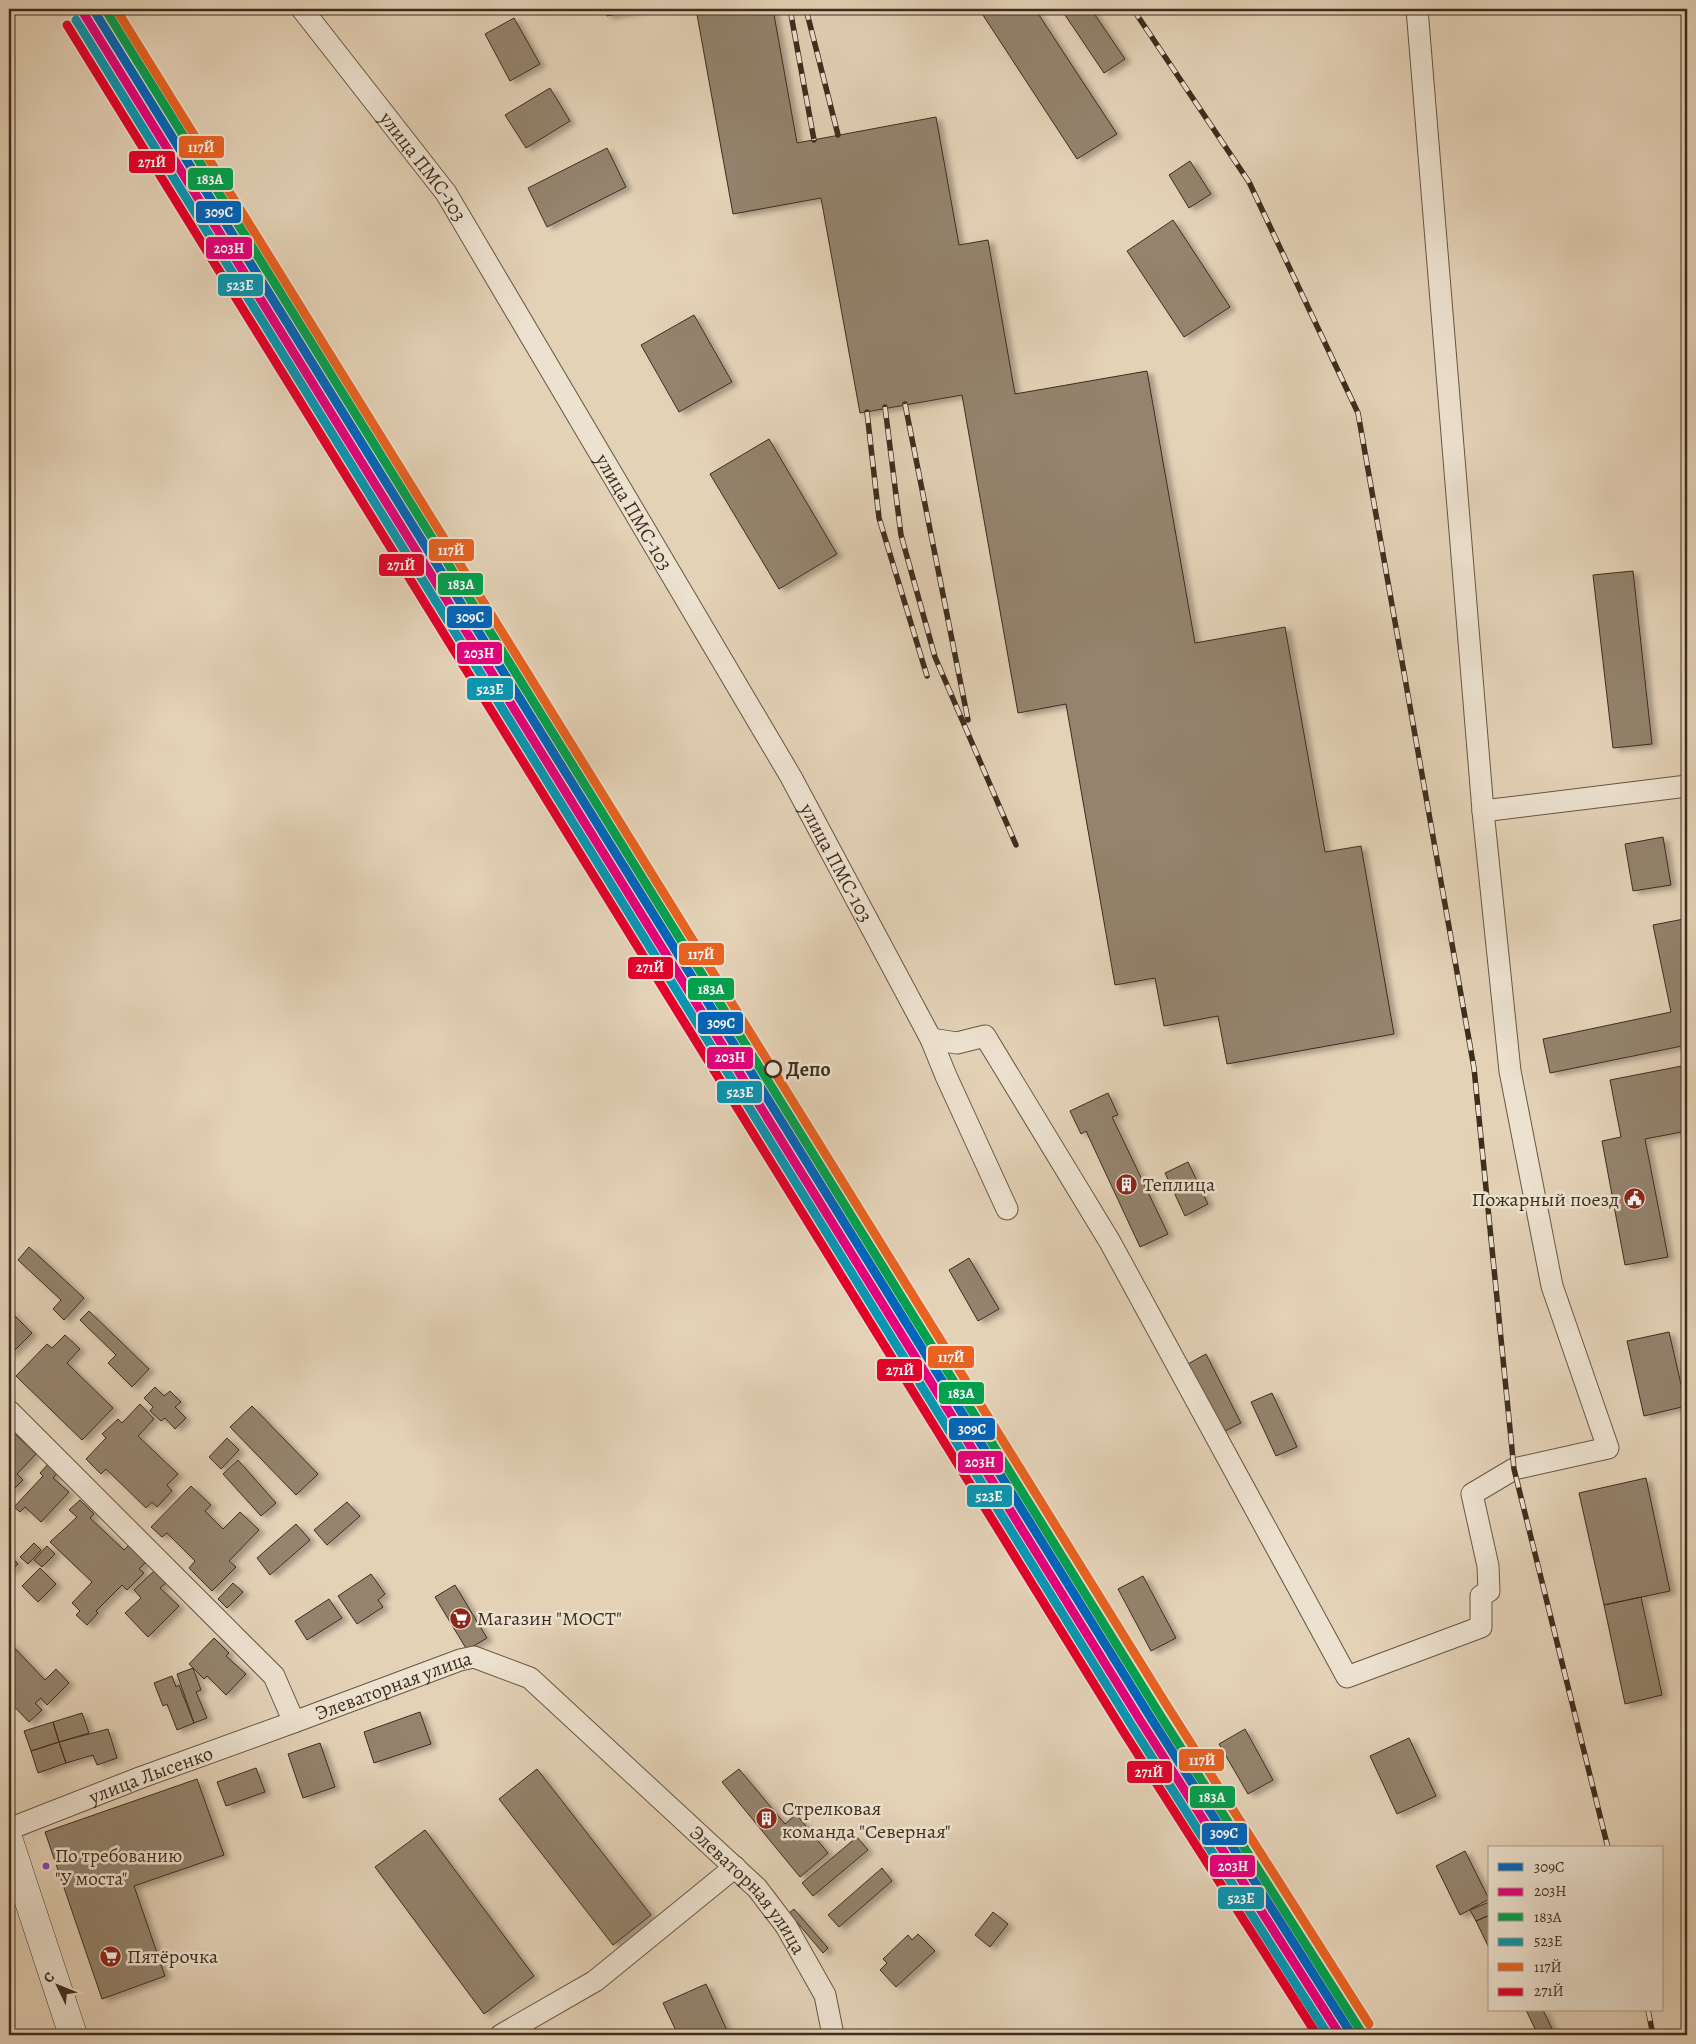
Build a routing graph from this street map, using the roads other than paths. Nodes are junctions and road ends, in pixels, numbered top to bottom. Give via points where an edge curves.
1 (302, 9) edge
2 (1417, 9) edge
3 (1687, 786) edge
4 (1483, 811) junction
5 (931, 1039) junction
6 (1007, 1209) dead end
7 (9, 1411) edge
8 (294, 1722) junction
9 (9, 1829) edge
10 (9, 1840) edge
11 (735, 1867) junction
12 (72, 2035) edge
13 (501, 2035) edge
14 (833, 2035) edge

1 - 5 street, улица ПМС-103 via 446,193 791,778
2 - 4 street
3 - 4 street
4 - 5 street via 1510,1071 1552,1286 1608,1448 1514,1469 1472,1494 1488,1566 1489,1591 1481,1596 1480,1627 1347,1677 1110,1242 985,1036 957,1043
5 - 6 street, улица ПМС-103
7 - 8 street, Элеваторная улица via 274,1676
8 - 9 street, улица Лысенко
8 - 11 street, Элеваторная улица via 474,1657 530,1678
10 - 12 main road
11 - 13 street via 595,1981
11 - 14 street, Элеваторная улица via 786,1926 825,1995

